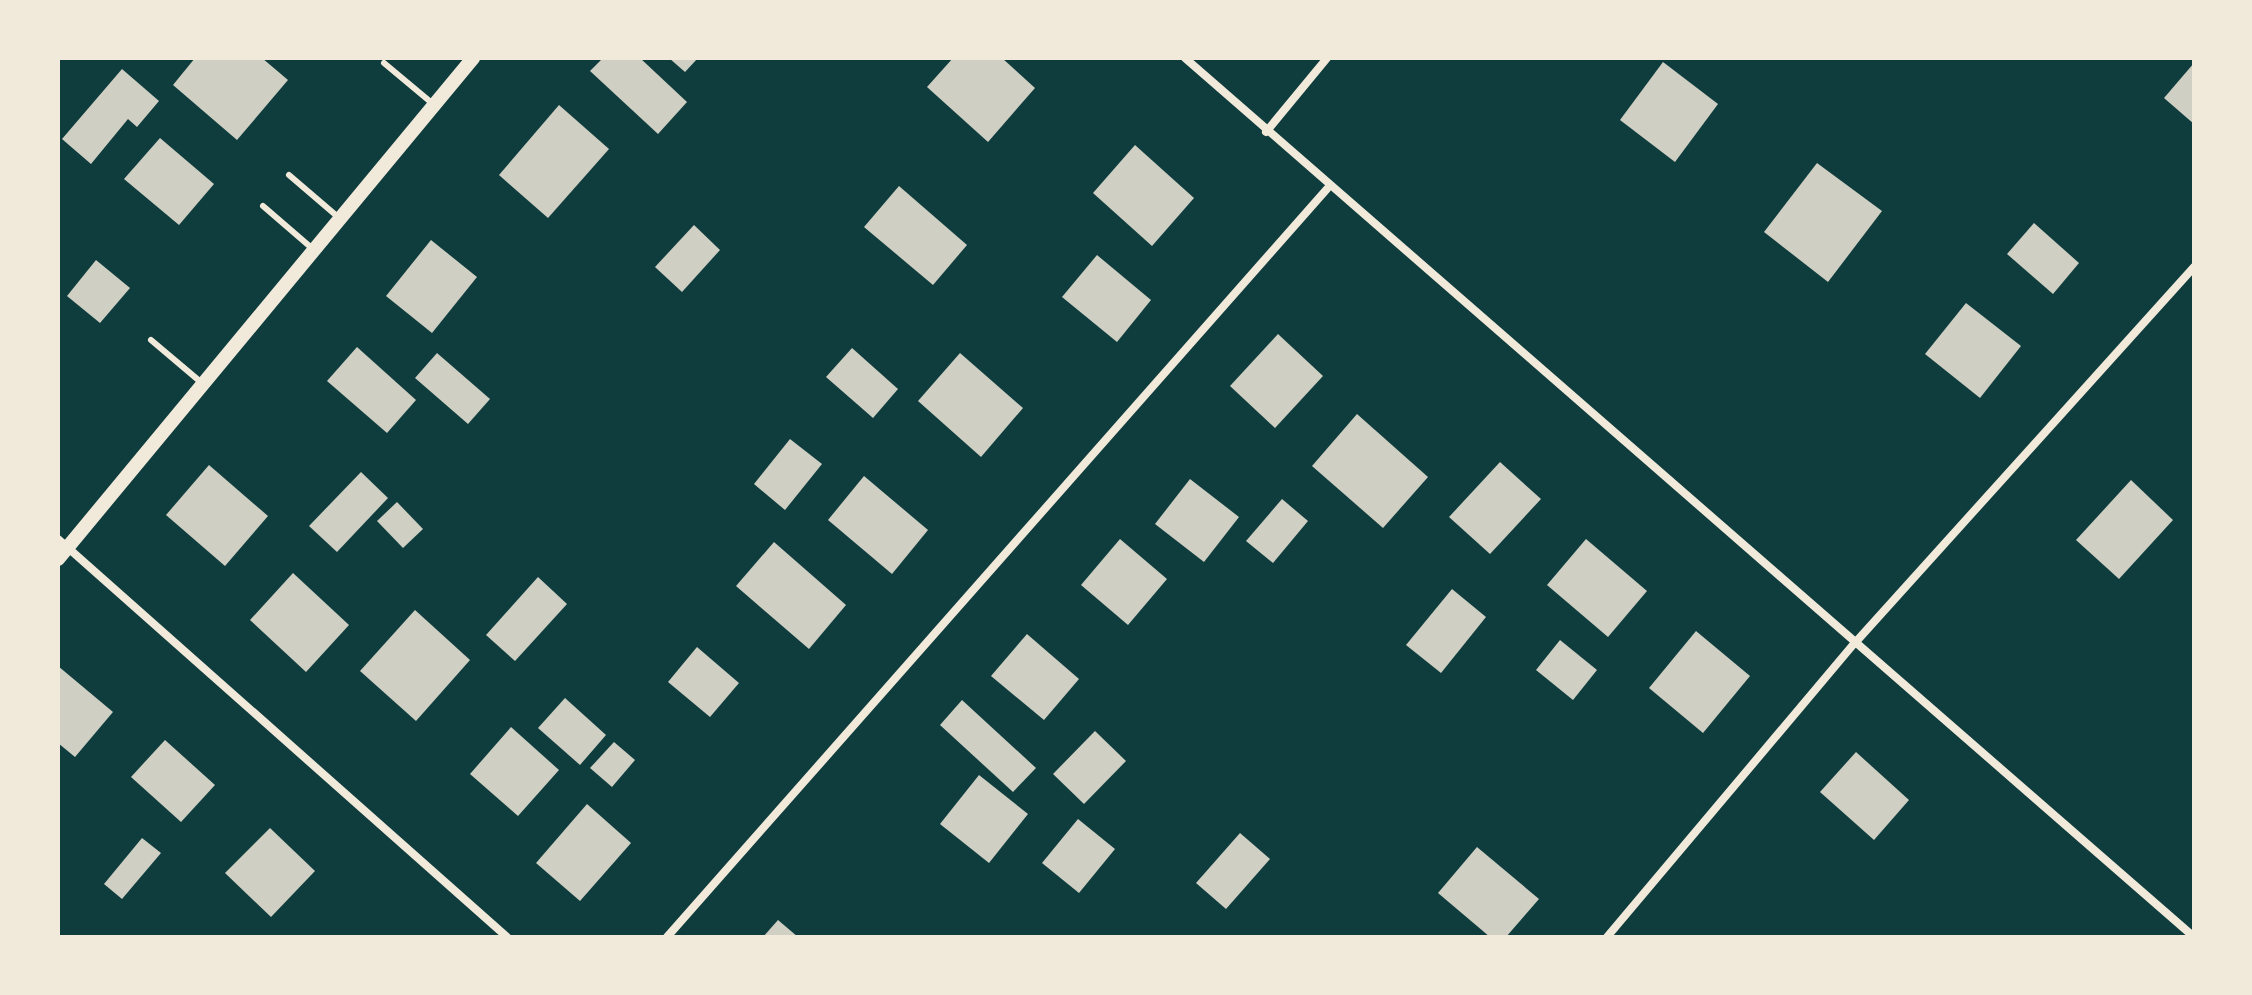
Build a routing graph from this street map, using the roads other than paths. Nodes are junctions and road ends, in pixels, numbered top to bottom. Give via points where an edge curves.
1 (473, 58) edge
2 (1185, 58) edge
3 (1327, 58) edge
4 (384, 63) dead end
5 (434, 105) junction
6 (1266, 132) junction
7 (289, 175) dead end
8 (1327, 189) junction
9 (263, 206) dead end
10 (340, 218) junction
11 (314, 250) junction
12 (2194, 267) edge
13 (151, 340) dead end
14 (203, 384) junction
15 (61, 548) edge
16 (1854, 644) junction
17 (507, 937) edge
18 (667, 937) edge
19 (1607, 937) edge
20 (2194, 937) edge

1 - 5 street
2 - 6 street
3 - 6 street
4 - 5 lane
5 - 10 street
6 - 8 street
7 - 10 lane
8 - 16 street
8 - 18 street
9 - 11 lane
10 - 11 street
11 - 14 street
12 - 16 street
13 - 14 lane
14 - 15 street
15 - 17 street
16 - 19 street
16 - 20 street

